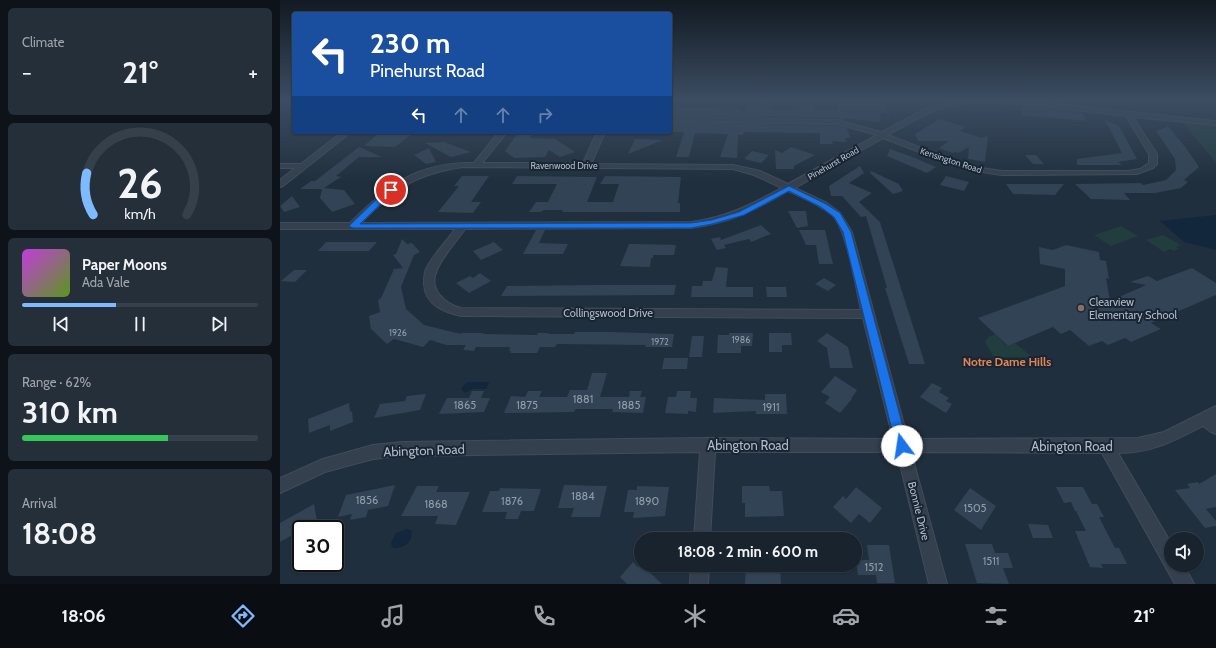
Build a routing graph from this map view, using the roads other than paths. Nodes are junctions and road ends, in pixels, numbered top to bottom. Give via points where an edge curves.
1 (858, 127) edge
2 (897, 127) edge
3 (1136, 127) edge
4 (344, 134) edge
5 (501, 134) edge
6 (600, 134) edge
7 (882, 136) junction
8 (476, 165) junction
9 (586, 165) junction
10 (280, 166) edge
11 (304, 166) junction
12 (280, 184) edge
13 (789, 188) junction
14 (280, 226) edge
15 (353, 226) junction
16 (462, 226) junction
17 (869, 314) junction
18 (1210, 415) edge
19 (1216, 428) edge
20 (708, 445) junction
21 (902, 446) junction
22 (1106, 446) junction
23 (280, 486) edge
24 (702, 532) edge
25 (1164, 547) edge
26 (700, 572) edge
27 (1178, 572) edge
28 (699, 584) edge
29 (938, 584) edge
30 (1185, 584) edge

1 - 7 street, Kensington Road
2 - 7 street, Pinehurst Road
3 - 7 street, Kensington Road via 1153,154 1154,162 1147,169 1128,173 992,173 957,164
4 - 11 street
5 - 8 street
6 - 9 street
7 - 13 street, Pinehurst Road
8 - 9 street, Ravenwood Drive
8 - 15 street, Ravenwood Drive via 441,168 409,179 384,195
9 - 13 street, Ravenwood Drive via 733,167 757,173
10 - 11 street
11 - 12 street
13 - 16 street, Pinehurst Road via 741,213 691,225
13 - 17 street, Bonnie Drive via 828,208 845,225
14 - 15 street, Pinehurst Road
15 - 16 street, Pinehurst Road
16 - 17 street, Collingswood Drive via 431,270 429,278 434,299 449,310
17 - 21 street, Bonnie Drive
18 - 19 street
18 - 22 street, Abington Road via 1179,432 1153,442
20 - 21 street, Abington Road
20 - 23 street, Abington Road via 410,449 373,452 322,466
20 - 24 street
21 - 22 street, Abington Road
21 - 29 street, Bonnie Drive
22 - 25 street
26 - 28 street
27 - 30 street

